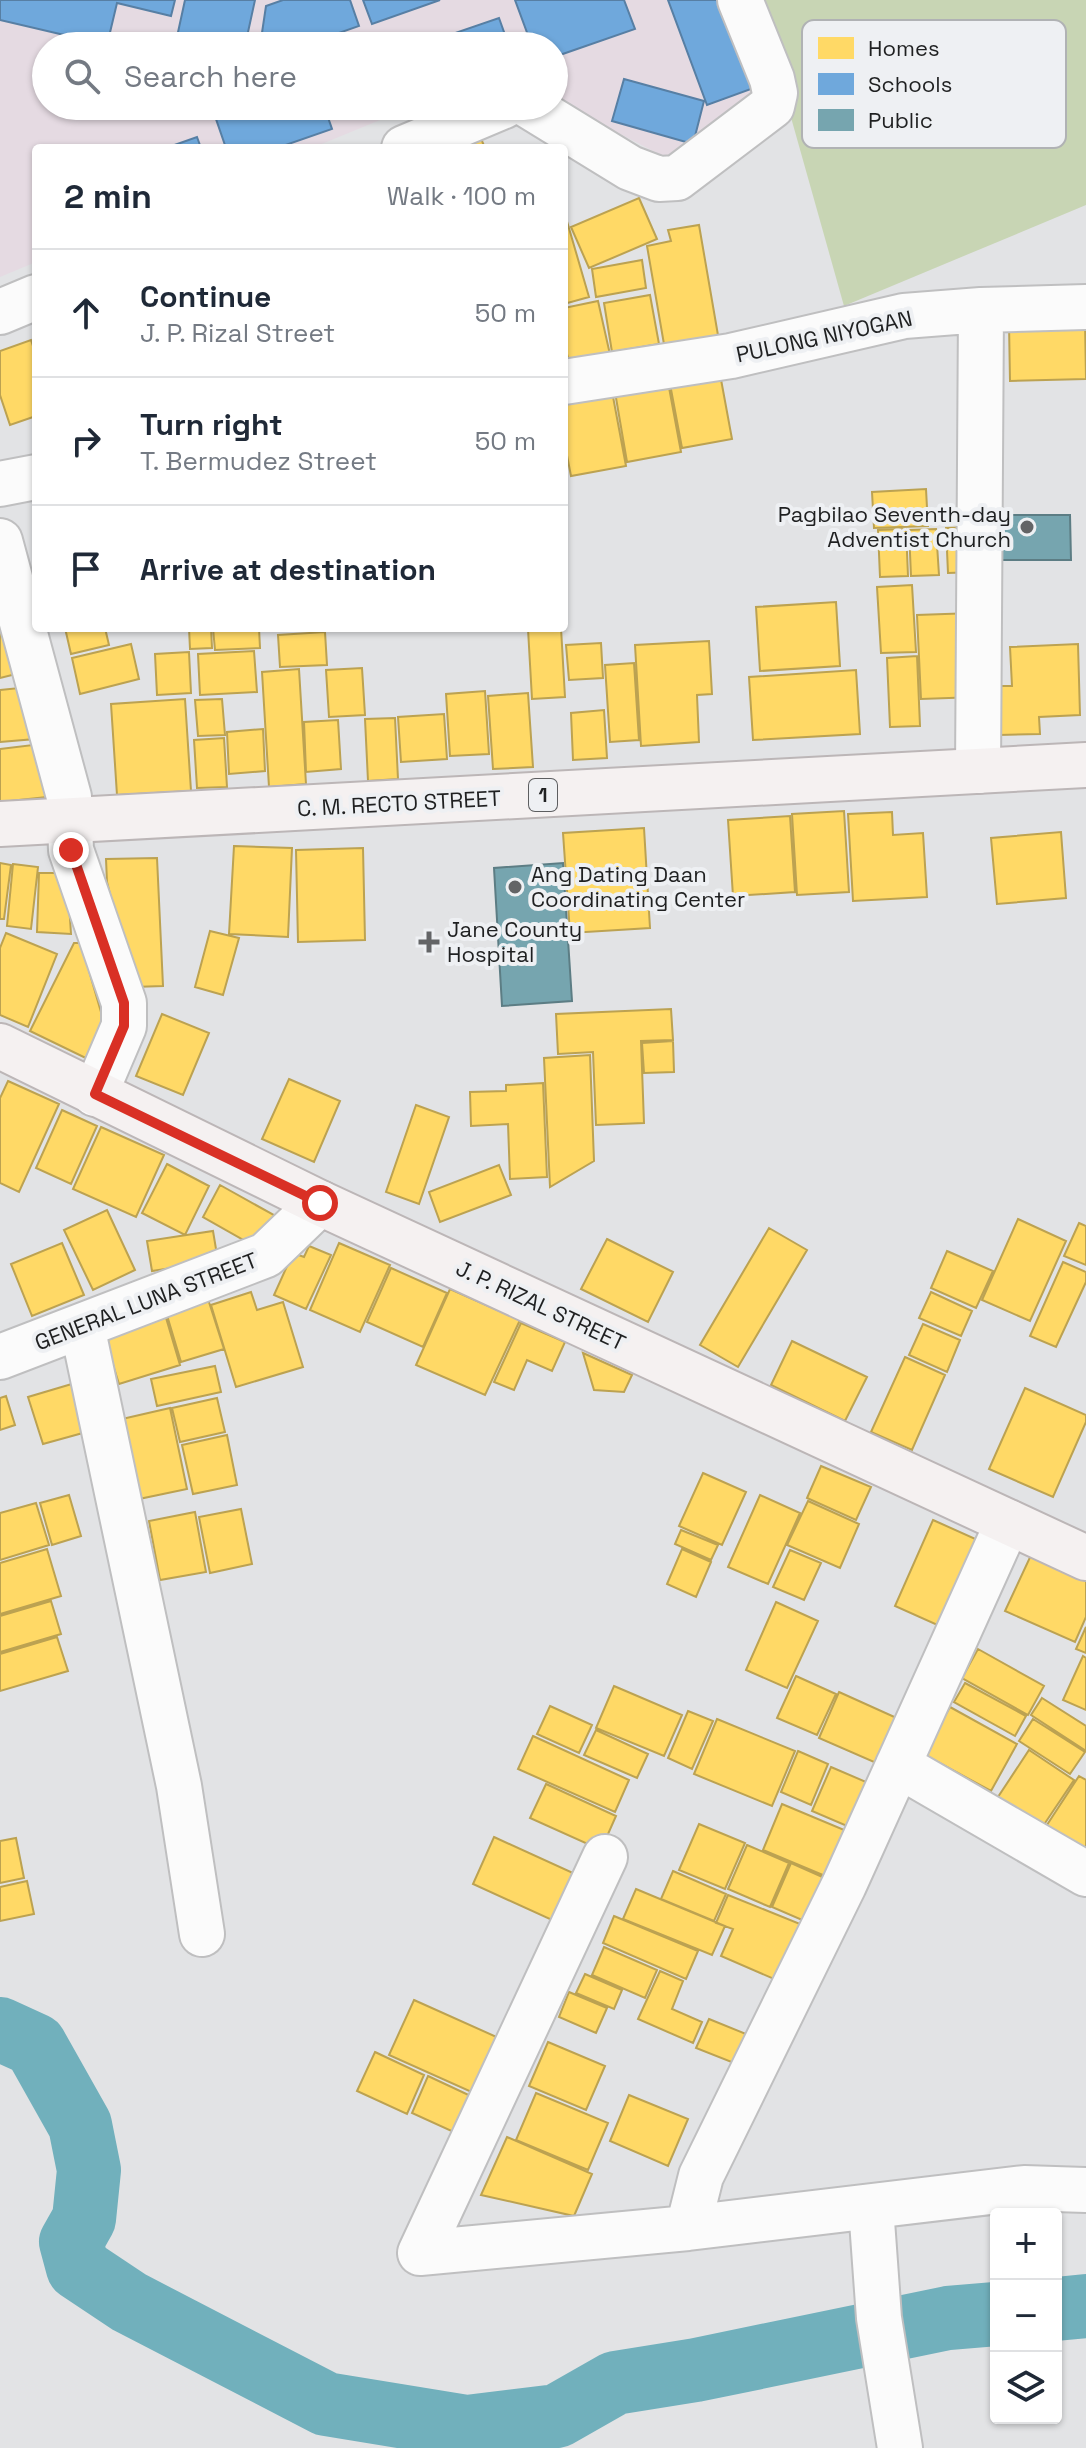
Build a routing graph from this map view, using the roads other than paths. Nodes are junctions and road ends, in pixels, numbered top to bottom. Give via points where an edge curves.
1 (740, 0) edge
2 (471, 120) edge
3 (552, 120) edge
4 (414, 144) edge
5 (32, 299) edge
6 (1086, 307) edge
7 (981, 310) junction
8 (0, 312) edge
9 (568, 381) edge
10 (32, 478) edge
11 (0, 484) edge
12 (0, 541) edge
13 (1086, 765) edge
14 (978, 771) junction
15 (72, 820) junction
16 (0, 824) edge
17 (0, 1046) edge
18 (95, 1094) junction
19 (320, 1203) junction
20 (82, 1326) junction
21 (0, 1357) edge
22 (1008, 1522) junction
23 (1086, 1558) edge
24 (898, 1765) junction
25 (605, 1857) dead end
26 (1086, 1874) edge
27 (202, 1934) dead end
28 (1086, 2190) edge
29 (871, 2207) junction
30 (688, 2228) junction
31 (900, 2448) edge

1 - 3 street via 772,79 772,106 677,178 659,179 630,168
2 - 4 street
5 - 8 street
6 - 7 street, PULONG NIYOGAN
7 - 9 street, PULONG NIYOGAN via 904,316 731,356
7 - 14 street
10 - 11 street
12 - 15 street
13 - 14 main road, C. M. RECTO STREET / 1
14 - 15 main road, C. M. RECTO STREET / 1
15 - 16 main road, C. M. RECTO STREET / 1
15 - 18 street via 71,850 124,1003 124,1026
17 - 18 main road, J. P. RIZAL STREET
18 - 19 main road, J. P. RIZAL STREET
19 - 20 street, GENERAL LUNA STREET via 266,1255
19 - 22 main road, J. P. RIZAL STREET
20 - 21 street, GENERAL LUNA STREET
20 - 27 street via 179,1786
22 - 23 main road, J. P. RIZAL STREET
22 - 24 street
24 - 26 street
24 - 30 street via 701,2176
25 - 30 street via 420,2253
28 - 29 street via 1024,2188
29 - 30 street
29 - 31 street via 879,2318

